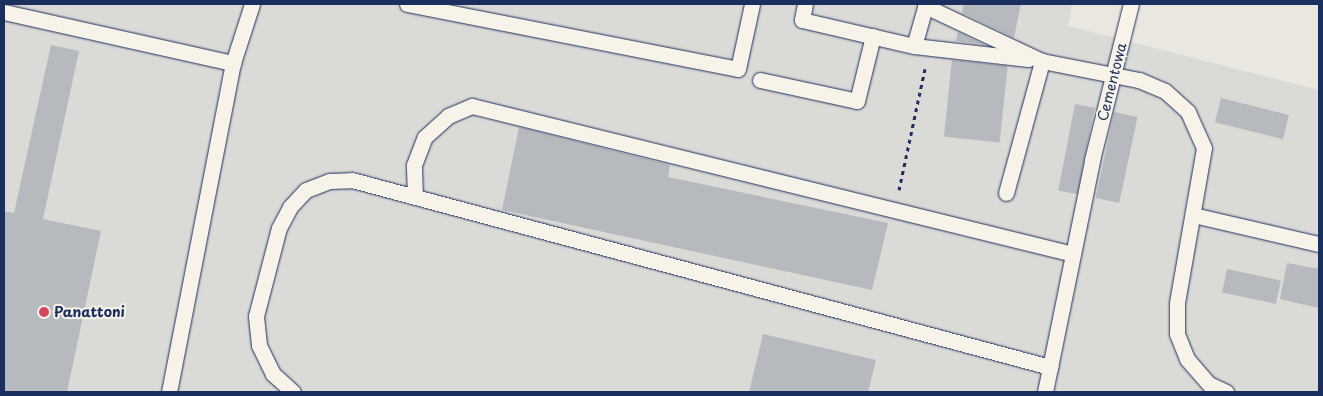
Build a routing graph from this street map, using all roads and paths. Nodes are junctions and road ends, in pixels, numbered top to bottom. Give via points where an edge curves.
1 (252, 4) edge
2 (407, 4) edge
3 (752, 4) edge
4 (805, 4) edge
5 (1131, 4) edge
6 (925, 5) edge
7 (4, 12) edge
8 (873, 36) junction
9 (914, 46) junction
10 (930, 47) junction
11 (1042, 61) junction
12 (233, 63) junction
13 (1113, 78) junction
14 (760, 80) dead end
15 (1006, 193) dead end
16 (415, 197) junction
17 (895, 210) junction
18 (1193, 215) junction
19 (1319, 244) edge
20 (1073, 254) junction
21 (1050, 367) junction
22 (169, 392) edge
23 (293, 392) edge
24 (1045, 392) edge
25 (1226, 392) edge

1 - 12 lane
2 - 3 lane via 738,69
4 - 8 lane via 802,20
5 - 13 lane, Cementowa
6 - 9 lane
6 - 11 lane
7 - 12 lane
8 - 9 lane
8 - 14 lane via 857,101
9 - 10 lane
10 - 11 lane
10 - 17 path
11 - 13 lane
11 - 15 lane
12 - 22 lane
13 - 18 lane via 1140,80 1165,91 1188,112 1204,148
13 - 20 lane, Cementowa
16 - 17 lane via 414,165 425,137 448,116 472,106
16 - 21 lane
16 - 23 lane via 352,180 329,180 306,190 290,207 279,228 256,316 259,346 273,374
17 - 20 lane
18 - 19 lane
18 - 25 lane via 1177,302 1177,334 1188,359 1208,384
20 - 21 lane, Cementowa
21 - 24 lane, Cementowa

